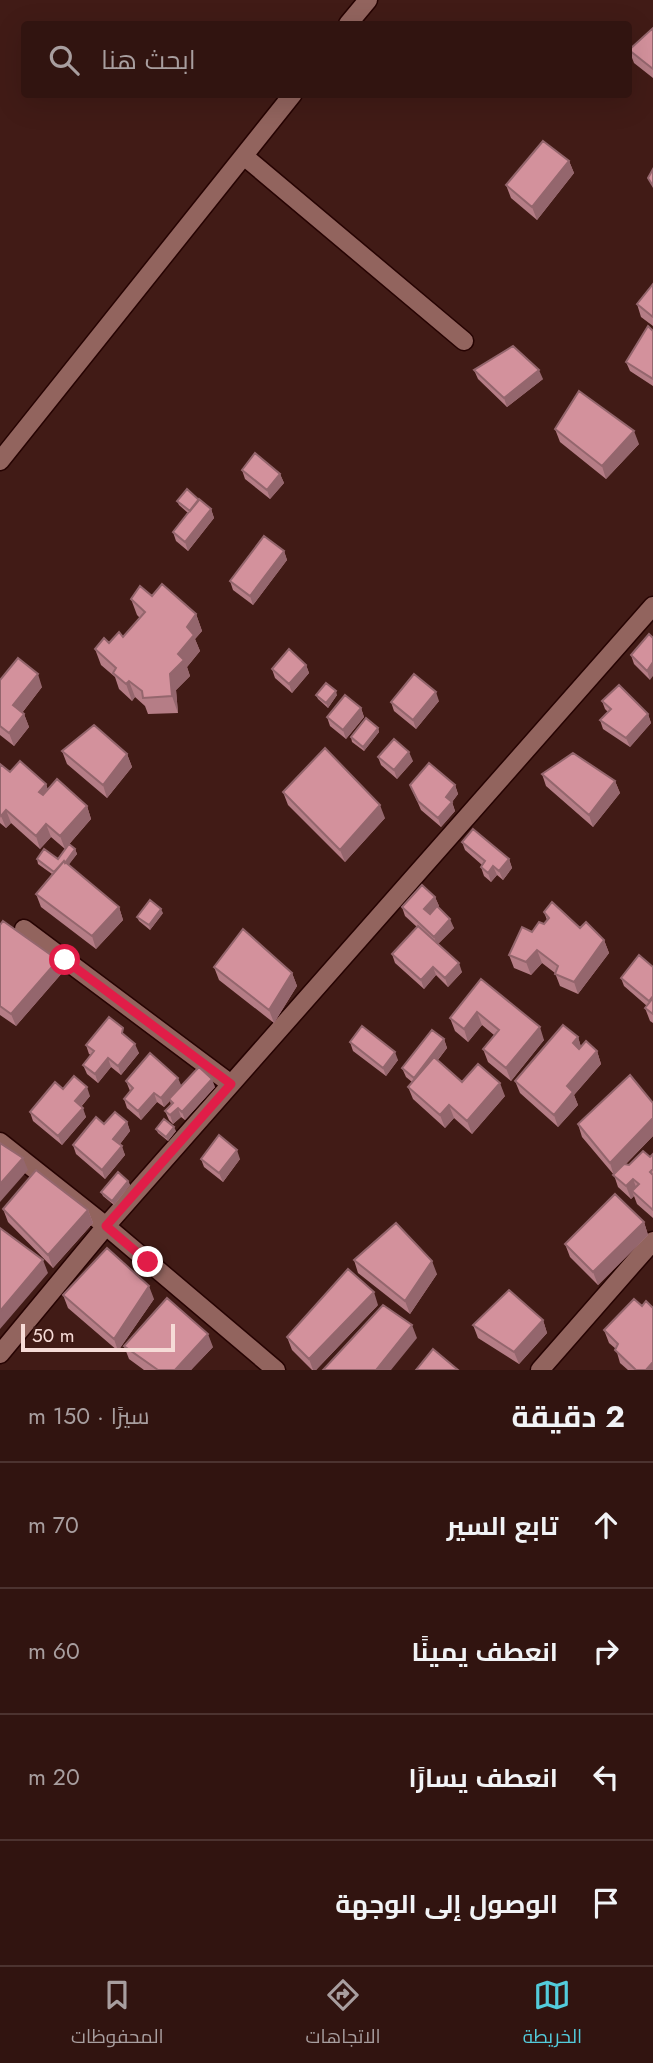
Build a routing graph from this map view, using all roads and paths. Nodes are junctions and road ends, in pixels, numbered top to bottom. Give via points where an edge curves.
1 (368, 0) edge
2 (350, 21) edge
3 (290, 98) edge
4 (244, 156) junction
5 (464, 341) dead end
6 (0, 461) edge
7 (653, 606) edge
8 (24, 929) dead end
9 (231, 1084) junction
10 (0, 1142) edge
11 (106, 1226) junction
12 (653, 1241) edge
13 (0, 1354) edge
14 (276, 1370) edge
15 (540, 1370) edge

1 - 2 street
3 - 4 street
4 - 5 street
4 - 6 street
7 - 9 street
8 - 9 street
9 - 11 street
10 - 11 street
11 - 13 street
11 - 14 street
12 - 15 street

